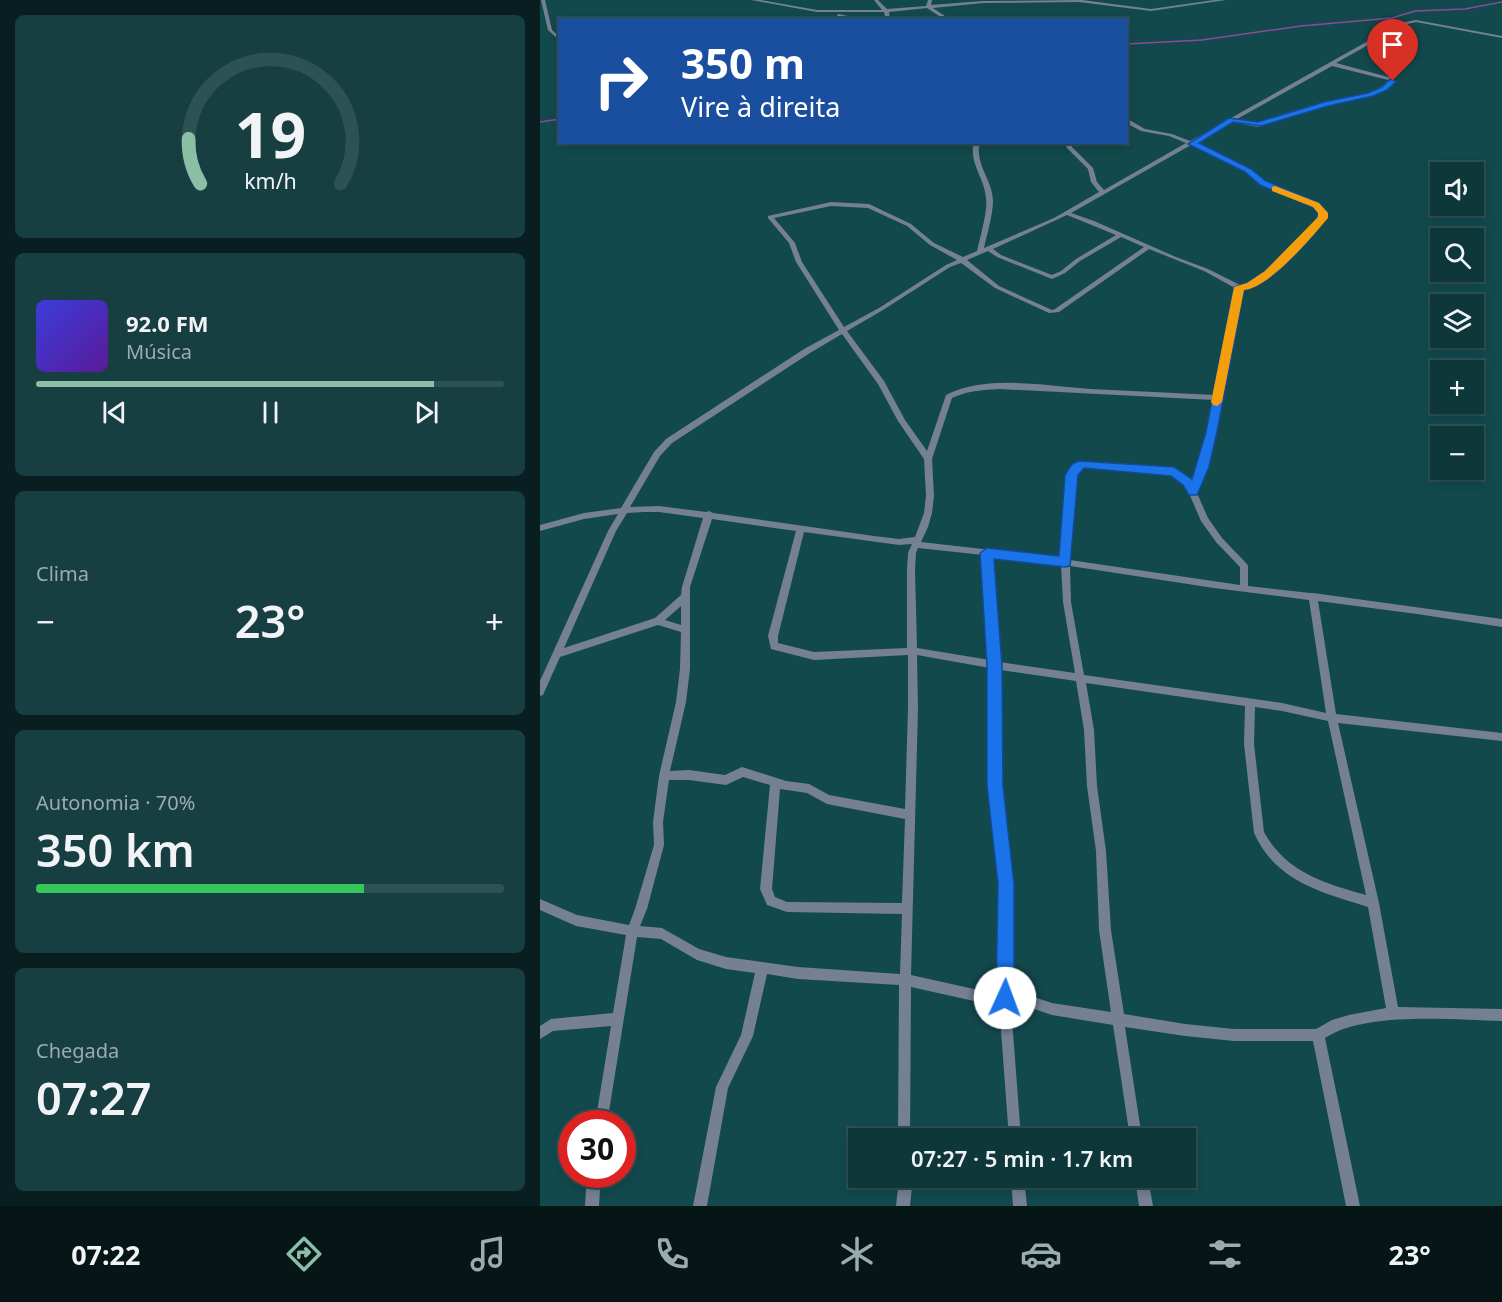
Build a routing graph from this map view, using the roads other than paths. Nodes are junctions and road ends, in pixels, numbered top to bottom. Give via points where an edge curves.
1 (543, 0) edge
2 (753, 0) edge
3 (876, 0) edge
4 (930, 0) edge
5 (1079, 0) edge
6 (1224, 0) edge
7 (914, 1) edge
8 (997, 1) edge
9 (1027, 1) edge
10 (966, 2) edge
11 (918, 7) junction
12 (928, 7) junction
13 (818, 9) junction
14 (885, 11) junction
15 (852, 18) edge
16 (887, 18) edge
17 (946, 18) edge
18 (1502, 37) edge
19 (558, 38) edge
20 (1332, 64) junction
21 (1232, 120) junction
22 (1128, 121) edge
23 (976, 144) edge
24 (1068, 144) edge
25 (1193, 144) junction
26 (1103, 193) junction
27 (1066, 213) junction
28 (1120, 235) junction
29 (981, 242) junction
30 (998, 244) junction
31 (1148, 247) junction
32 (989, 249) junction
33 (980, 252) junction
34 (961, 259) junction
35 (1239, 287) junction
36 (843, 331) junction
37 (1217, 398) junction
38 (928, 459) junction
39 (1193, 492) junction
40 (623, 510) junction
41 (709, 514) junction
42 (540, 528) edge
43 (801, 529) junction
44 (899, 542) junction
45 (916, 546) junction
46 (987, 553) junction
47 (1065, 562) junction
48 (1244, 588) junction
49 (1313, 596) junction
50 (685, 597) junction
51 (658, 621) junction
52 (1502, 623) edge
53 (685, 630) junction
54 (913, 651) junction
55 (558, 654) junction
56 (995, 666) junction
57 (544, 677) edge
58 (1079, 677) junction
59 (540, 691) edge
60 (1250, 702) junction
61 (1332, 718) junction
62 (1502, 737) edge
63 (664, 776) junction
64 (776, 783) junction
65 (909, 815) junction
66 (1373, 903) junction
67 (540, 904) edge
68 (908, 909) junction
69 (632, 931) junction
70 (762, 969) junction
71 (906, 981) junction
72 (1005, 998) junction
73 (1393, 1013) junction
74 (1502, 1015) edge
75 (1119, 1018) junction
76 (617, 1019) junction
77 (540, 1033) edge
78 (1318, 1035) junction
79 (603, 1110) edge
80 (904, 1128) edge
81 (1014, 1128) edge
82 (1135, 1128) edge
83 (593, 1188) edge
84 (905, 1188) edge
85 (1019, 1188) edge
86 (1143, 1188) edge
87 (592, 1206) edge
88 (700, 1206) edge
89 (903, 1206) edge
90 (1020, 1206) edge
91 (1146, 1206) edge
92 (1353, 1206) edge

1 - 19 street via 550,30
2 - 13 street
3 - 14 street
4 - 12 street
5 - 6 street via 1140,10
5 - 9 street
7 - 11 street
8 - 9 street
8 - 10 street
10 - 12 street
11 - 12 street
11 - 14 street
12 - 17 street
13 - 14 street
13 - 15 street
14 - 16 street
18 - 20 street via 1409,21
20 - 21 street
20 - 21 street via 1390,79 1392,83 1370,95 1332,102 1258,125
21 - 25 street
22 - 25 street via 1143,130
23 - 29 street via 977,162 990,201
24 - 26 street via 1091,170
25 - 26 street
25 - 35 street via 1248,170 1263,183 1316,205 1323,213 1319,223 1269,273 1250,286
26 - 27 street
27 - 28 street
27 - 30 street
28 - 31 street
28 - 32 street via 1052,276
29 - 30 street
29 - 33 street
30 - 32 street
31 - 34 street via 1051,312 997,287
31 - 35 street
32 - 33 street
33 - 34 street
34 - 36 street
34 - 36 street via 938,249 893,216 861,204 831,204 770,217 792,243 799,262
35 - 37 street
36 - 38 street
36 - 40 street via 669,441
37 - 38 street via 1018,387 965,390 949,397
37 - 39 street via 1203,467
38 - 45 street via 928,513
39 - 47 street via 1188,482 1174,472 1076,466 1071,475
39 - 48 street via 1204,519 1244,566
40 - 41 street via 659,508
40 - 42 street
40 - 55 street
41 - 43 street
41 - 50 street
43 - 44 street
43 - 54 street via 773,636 774,646 814,656
44 - 45 street
44 - 45 street
45 - 46 street
45 - 54 street
46 - 47 street
46 - 56 street
47 - 48 street
47 - 58 street
48 - 49 street
49 - 52 street
49 - 61 street
50 - 51 street
50 - 53 street
51 - 53 street
51 - 55 street
53 - 63 street via 683,689
54 - 56 street
54 - 65 street
55 - 57 street
56 - 58 street
56 - 72 street via 995,786 1006,884
57 - 59 street
58 - 60 street
58 - 75 street via 1089,730 1103,914
60 - 61 street
60 - 66 street via 1249,744 1259,833 1264,845 1299,876
61 - 62 street
61 - 66 street
63 - 64 street via 726,780 742,772
63 - 69 street via 659,845
64 - 65 street via 809,789 826,799
64 - 68 street via 766,889 771,901 788,907
65 - 68 street
66 - 73 street
67 - 69 street via 566,918
68 - 71 street
69 - 70 street via 662,934 704,957
69 - 76 street
70 - 71 street
70 - 88 street via 747,1036 722,1087
71 - 72 street
71 - 80 street
72 - 75 street
72 - 81 street
73 - 74 street
73 - 78 street via 1348,1020
75 - 78 street via 1234,1035
75 - 82 street
76 - 77 street via 551,1025
76 - 79 street
78 - 92 street
83 - 87 street
84 - 89 street
85 - 90 street
86 - 91 street

